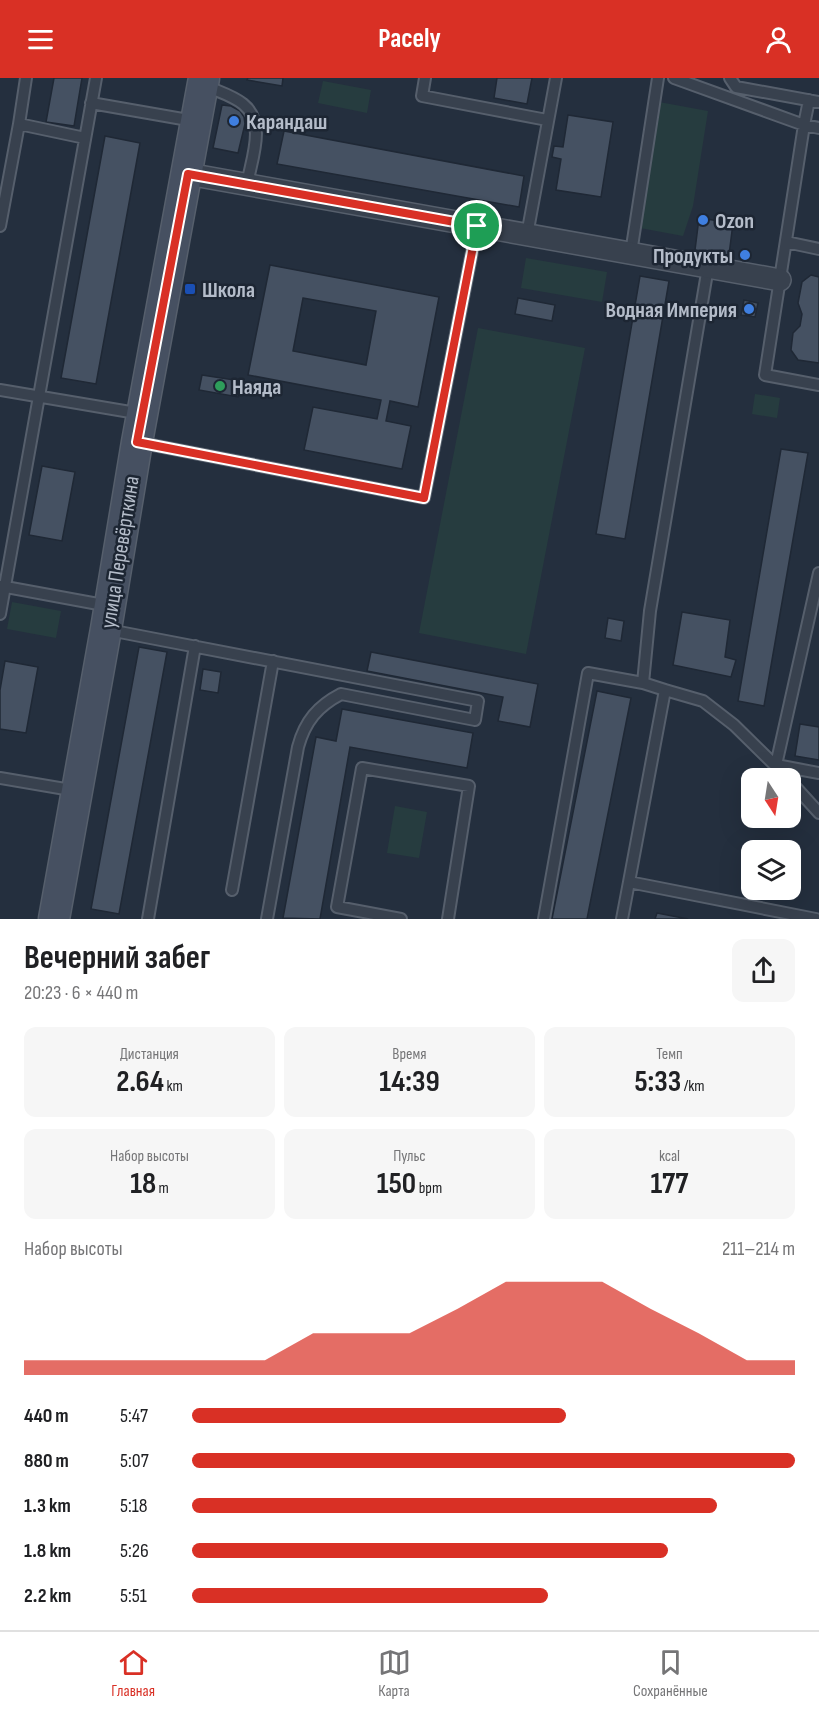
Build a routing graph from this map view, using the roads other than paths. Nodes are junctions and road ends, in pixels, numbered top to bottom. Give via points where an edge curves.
1 (26, 78) edge
2 (96, 78) edge
3 (425, 78) edge
4 (556, 78) edge
5 (658, 78) edge
6 (674, 78) edge
7 (730, 78) edge
8 (203, 82) edge
9 (814, 101) edge
10 (91, 103) junction
11 (547, 120) junction
12 (196, 122) junction
13 (19, 124) junction
14 (804, 125) junction
15 (819, 128) edge
16 (85, 138) junction
17 (188, 174) junction
18 (246, 185) junction
19 (0, 226) edge
20 (477, 226) junction
21 (527, 235) junction
22 (786, 242) junction
23 (819, 249) edge
24 (631, 253) junction
25 (708, 267) junction
26 (780, 280) junction
27 (819, 385) edge
28 (0, 390) edge
29 (39, 397) junction
30 (140, 428) junction
31 (819, 573) edge
32 (2, 586) edge
33 (0, 614) edge
34 (108, 618) junction
35 (195, 646) junction
36 (273, 661) junction
37 (643, 683) junction
38 (665, 690) junction
39 (776, 765) junction
40 (779, 768) edge
41 (819, 773) edge
42 (0, 778) edge
43 (77, 791) junction
44 (801, 793) edge
45 (819, 813) edge
46 (629, 882) junction
47 (232, 890) dead end
48 (54, 919) edge
49 (148, 919) edge
50 (267, 919) edge
51 (401, 919) edge
52 (448, 919) edge
53 (544, 919) edge
54 (622, 919) edge
55 (816, 919) edge

1 - 13 lane
2 - 10 lane
3 - 11 lane via 422,96
4 - 11 lane
5 - 24 lane
6 - 14 lane
7 - 9 lane via 736,87
8 - 12 street, улица Перевёрткина
8 - 18 lane via 243,104 254,121 256,136
9 - 14 lane
10 - 12 lane
10 - 16 lane
11 - 21 lane
12 - 17 street, улица Перевёрткина
13 - 16 lane
13 - 19 lane
14 - 15 lane
14 - 22 lane
16 - 29 lane
17 - 18 street
17 - 30 street, улица Перевёрткина
18 - 20 street
20 - 21 street
20 - 30 lane via 424,498
21 - 24 street
22 - 23 lane
22 - 26 lane
24 - 25 street
25 - 26 street
25 - 37 lane via 650,611
26 - 27 lane via 765,375
28 - 29 lane
29 - 30 lane
29 - 32 lane
30 - 34 street, улица Перевёрткина
31 - 39 lane
32 - 33 lane
32 - 34 lane
34 - 35 lane
34 - 43 street, улица Перевёрткина
35 - 36 lane
35 - 49 lane
36 - 47 lane
36 - 50 lane via 478,701 475,720 341,694 312,714 298,747
37 - 38 lane
37 - 53 lane via 588,673
38 - 39 lane via 704,700
38 - 46 lane
39 - 40 lane
39 - 41 lane
42 - 43 lane
43 - 48 street, улица Перевёрткина
44 - 45 lane
46 - 54 lane
46 - 55 lane
51 - 52 lane via 337,907 362,768 469,786

